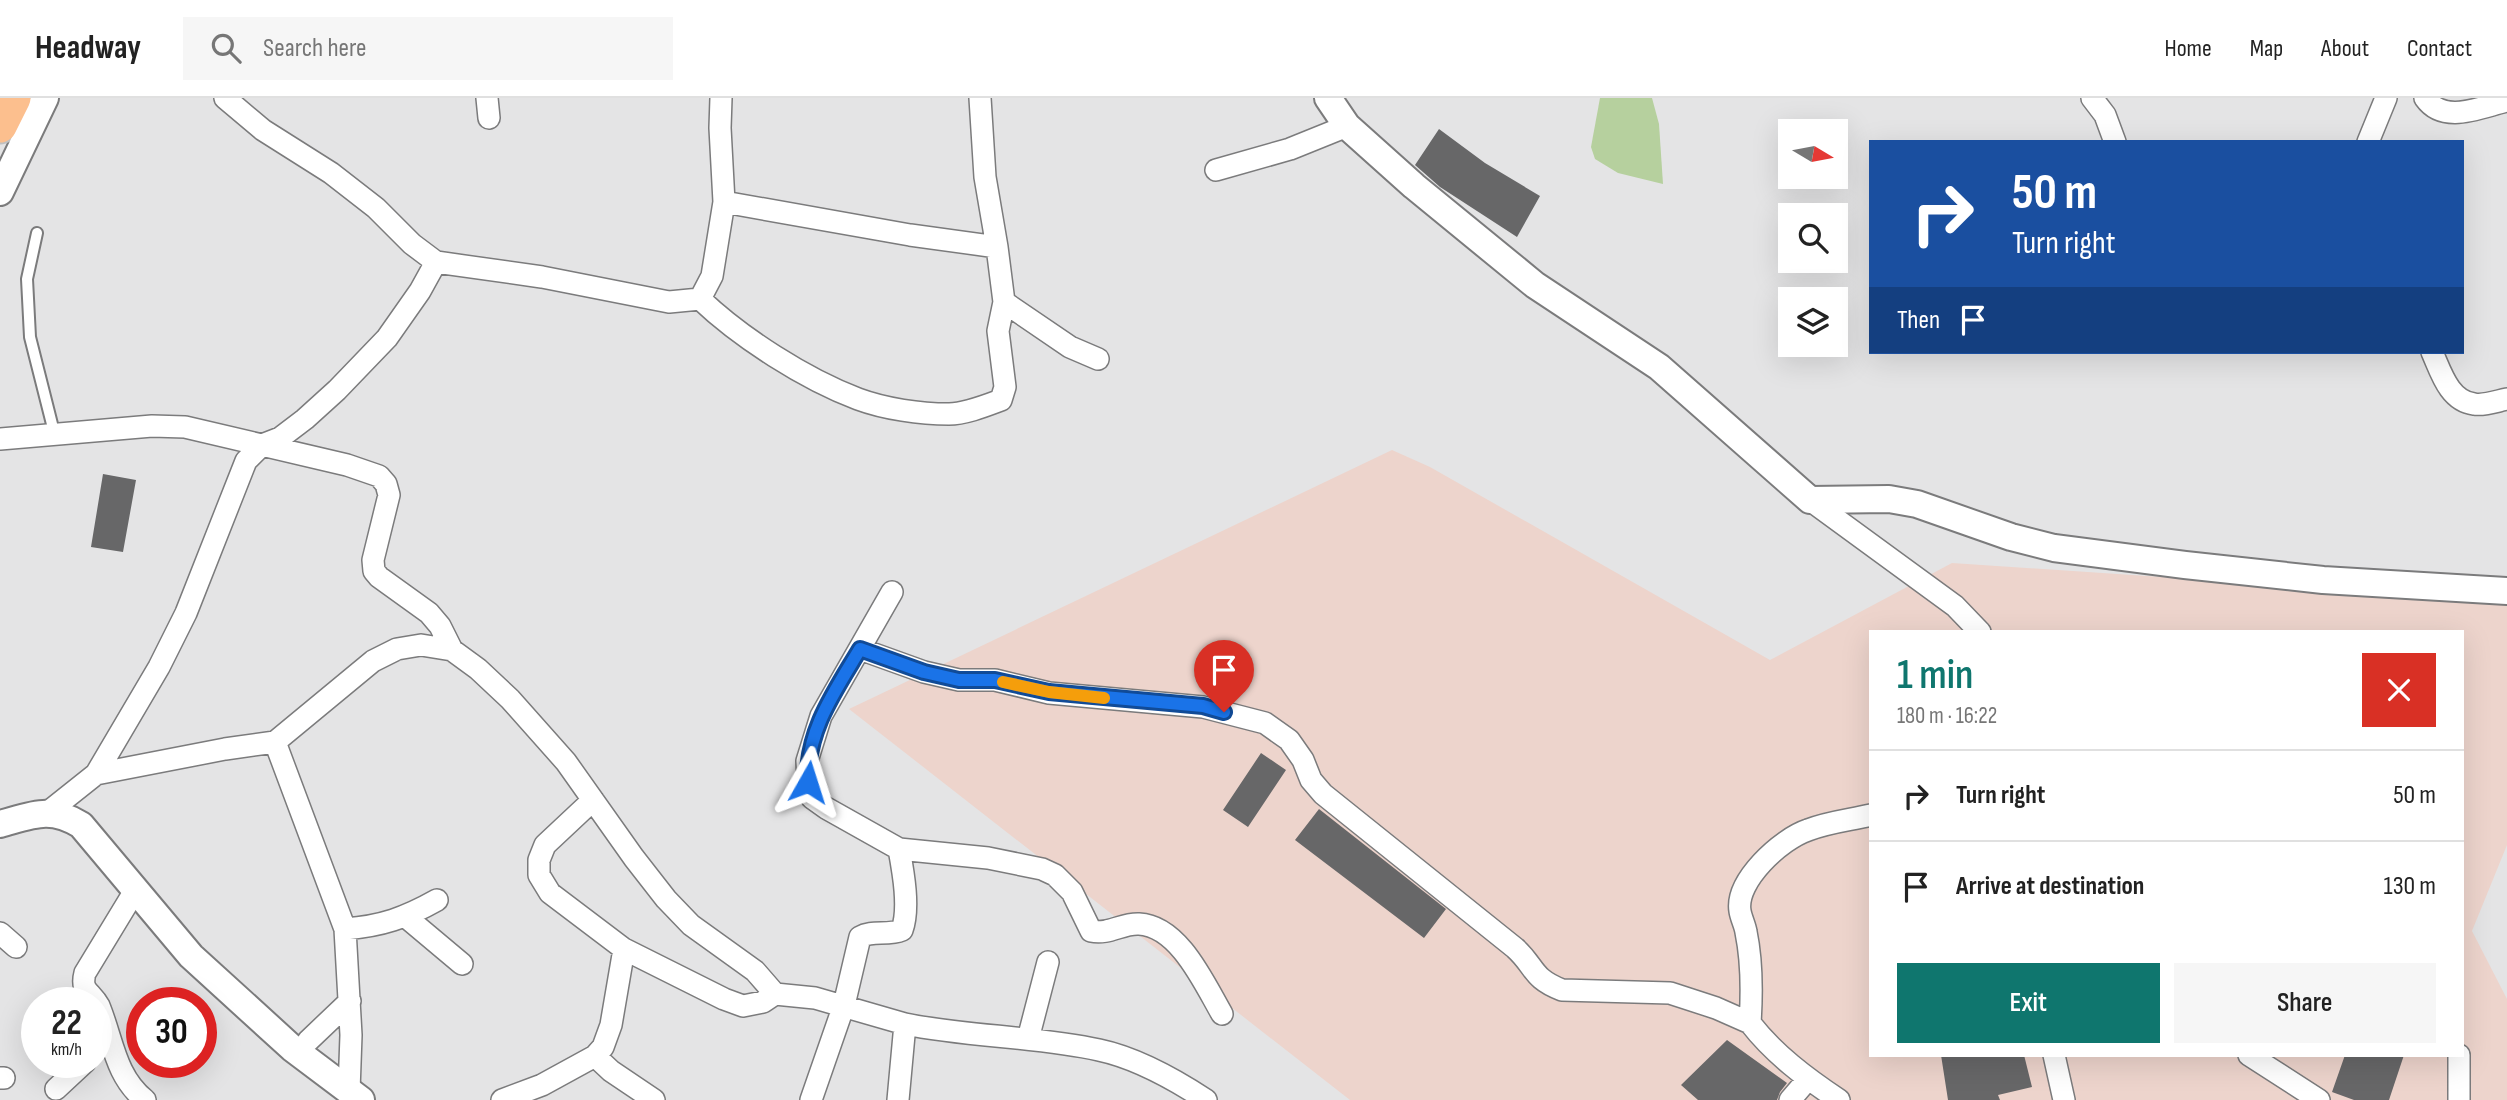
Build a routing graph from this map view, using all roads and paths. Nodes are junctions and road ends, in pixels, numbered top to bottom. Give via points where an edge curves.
1 (14, 98) edge
2 (45, 98) edge
3 (225, 98) edge
4 (720, 98) edge
5 (1328, 98) edge
6 (2092, 98) edge
7 (2386, 98) edge
8 (2425, 98) edge
9 (974, 99) edge
10 (2507, 101) edge
11 (0, 126) edge
12 (1347, 126) junction
13 (2114, 140) edge
14 (2369, 140) edge
15 (1216, 170) dead end
16 (0, 191) edge
17 (724, 202) junction
18 (37, 233) dead end
19 (998, 247) junction
20 (436, 262) junction
21 (700, 299) junction
22 (1004, 302) junction
23 (2433, 354) edge
24 (1098, 359) dead end
25 (2507, 399) edge
26 (55, 436) junction
27 (0, 439) edge
28 (262, 445) junction
29 (1810, 500) junction
30 (892, 592) dead end
31 (2507, 592) edge
32 (1978, 630) edge
33 (860, 649) junction
34 (452, 650) junction
35 (275, 742) junction
36 (96, 774) junction
37 (593, 800) junction
38 (47, 813) junction
39 (1869, 815) edge
40 (0, 824) edge
41 (899, 849) junction
42 (136, 889) junction
43 (437, 900) dead end
44 (406, 917) junction
45 (345, 929) junction
46 (624, 949) junction
47 (1048, 962) dead end
48 (463, 964) dead end
49 (84, 987) edge
50 (775, 995) junction
51 (350, 1001) junction
52 (844, 1005) junction
53 (1222, 1014) dead end
54 (1750, 1023) junction
55 (905, 1024) junction
56 (1028, 1039) junction
57 (308, 1041) dead end
58 (112, 1056) edge
59 (595, 1056) junction
60 (2054, 1057) edge
61 (2252, 1057) edge
62 (2459, 1057) edge
63 (68, 1078) edge
64 (1808, 1079) junction
65 (56, 1089) dead end
66 (355, 1095) edge
67 (136, 1098) edge
68 (502, 1100) edge
69 (654, 1100) edge
70 (811, 1100) edge
71 (898, 1100) edge
72 (1206, 1100) edge
73 (1790, 1100) edge
74 (1839, 1100) edge
75 (2064, 1100) edge
76 (2319, 1100) edge
77 (2459, 1100) edge

1 - 11 main road
2 - 16 street
3 - 20 street via 263,130 331,173
4 - 17 street
5 - 12 street
6 - 13 street via 2105,115
7 - 14 street
8 - 10 street via 2437,110 2451,114
9 - 19 street
12 - 15 street via 1290,149
12 - 29 street via 1535,285 1659,368
17 - 19 street
17 - 21 street via 712,276
18 - 26 lane via 27,279 30,337
19 - 22 street
20 - 21 street via 669,302
20 - 28 street via 378,347 305,419
21 - 22 street via 773,355 860,400 951,414 1001,400 1005,387 998,331
22 - 24 street via 1070,347
23 - 25 street via 2445,383 2460,401 2477,405
26 - 27 street
26 - 28 street via 185,427
28 - 34 street via 379,476 389,495 374,571 429,613
28 - 36 street via 246,461 186,613 159,667
29 - 31 street via 1889,499 1917,504 2054,548 2323,580
29 - 32 street via 1955,606
30 - 33 street
33 - 41 street via 821,716 807,761 808,782 812,798
33 - 54 street via 959,680 995,680 1049,692 1203,706 1265,723 1289,740 1323,794 1516,947 1546,984 1562,990 1670,993
34 - 35 street via 421,645 397,649 373,661
34 - 37 street via 510,699
35 - 36 street
35 - 45 street
36 - 38 street
37 - 46 street via 545,845 539,875 550,892
37 - 50 street via 682,917 755,971
38 - 40 street
38 - 42 street via 64,815 81,825
39 - 54 street via 1807,830 1787,840 1751,874 1741,892 1740,910 1752,997
41 - 52 street via 905,922 895,933 860,937
41 - 53 street via 988,858 1055,875 1072,892 1091,931 1143,924 1169,935
42 - 49 street via 85,973
42 - 66 street via 191,956 226,989 292,1048
43 - 44 street
44 - 45 street via 374,927
44 - 48 street
45 - 51 street
46 - 50 street via 743,1006
46 - 59 street via 611,1024
47 - 56 street
50 - 52 street
51 - 57 street
51 - 66 street
52 - 55 street
52 - 70 street
54 - 64 street
55 - 56 street
55 - 71 street
56 - 72 street via 1134,1060
58 - 67 street
59 - 68 street via 542,1085
59 - 69 street
60 - 75 street
61 - 76 street
62 - 77 street
63 - 65 street
64 - 73 street
64 - 74 street

